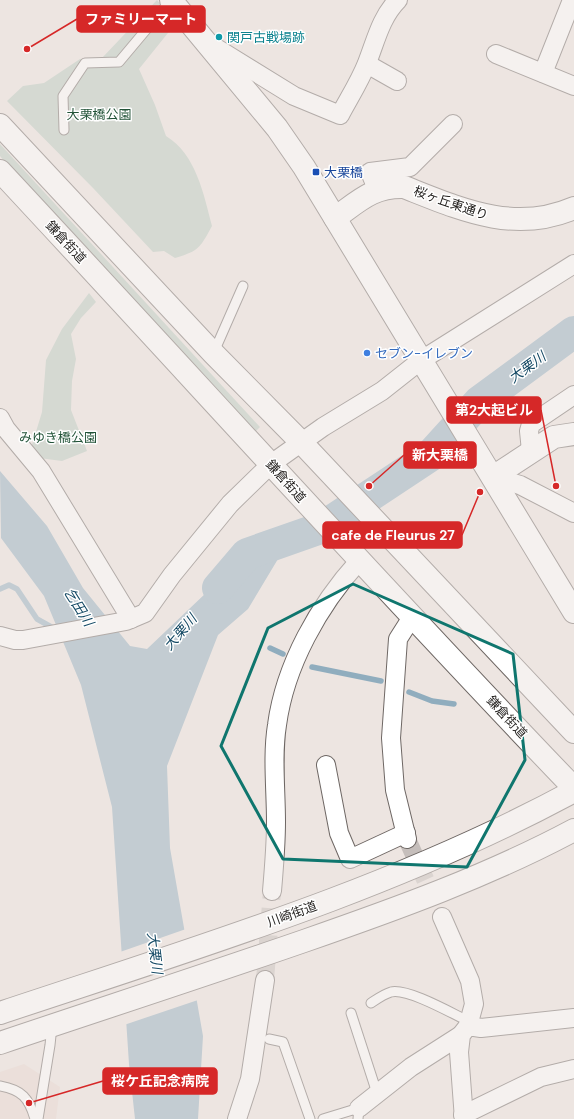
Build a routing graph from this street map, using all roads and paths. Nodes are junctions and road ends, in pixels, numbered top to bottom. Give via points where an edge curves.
1 (171, 0) edge
2 (398, 0) edge
3 (572, 0) edge
4 (205, 41) junction
5 (496, 54) dead end
6 (367, 64) junction
7 (543, 72) junction
8 (397, 80) dead end
9 (574, 86) edge
10 (453, 124) dead end
11 (0, 125) edge
12 (64, 130) dead end
13 (0, 171) edge
14 (377, 189) junction
15 (574, 208) edge
16 (335, 218) junction
17 (574, 264) edge
18 (243, 286) dead end
19 (213, 353) junction
20 (423, 365) junction
21 (574, 395) edge
22 (0, 418) edge
23 (574, 434) edge
24 (304, 445) junction
25 (531, 451) junction
26 (274, 468) junction
27 (492, 477) junction
28 (574, 513) edge
29 (357, 559) junction
30 (574, 612) edge
31 (412, 617) junction
32 (129, 620) junction
33 (0, 636) edge
34 (574, 732) edge
35 (326, 764) dead end
36 (574, 788) edge
37 (574, 791) edge
38 (574, 830) edge
39 (272, 891) tunnel mouth
40 (442, 917) tunnel mouth
41 (265, 980) tunnel mouth
42 (371, 1003) dead end
43 (0, 1013) edge
44 (351, 1013) dead end
45 (574, 1018) edge
46 (52, 1026) junction
47 (466, 1028) junction
48 (269, 1039) dead end
49 (0, 1043) edge
50 (574, 1069) edge
51 (0, 1086) edge
52 (377, 1093) junction
53 (358, 1113) edge
54 (464, 1117) edge
55 (36, 1119) edge
56 (237, 1119) edge
57 (310, 1119) edge
58 (323, 1119) edge

1 - 4 main road
1 - 12 lane via 119,62 85,63 63,96
2 - 6 street via 389,9
3 - 7 street
4 - 6 street via 294,96 340,115
4 - 16 main road via 277,128
5 - 7 street
6 - 8 street
7 - 9 street
10 - 14 street via 410,167 370,172
11 - 19 main road
13 - 26 main road, 鎌倉街道
14 - 15 main road, 桜ヶ丘東通り via 390,186 404,187 483,216 506,220 552,216
14 - 16 main road, 桜ヶ丘東通り
16 - 20 main road
17 - 20 street
18 - 19 lane
19 - 24 main road
20 - 24 street
20 - 27 main road
21 - 25 street via 531,424 528,431
22 - 32 street via 41,471
23 - 25 main road via 554,437
24 - 26 street
24 - 34 main road
25 - 27 main road
26 - 29 main road, 鎌倉街道
26 - 32 street via 230,504 172,575 145,613
27 - 28 street via 520,485
27 - 30 main road
29 - 31 main road, 鎌倉街道
29 - 39 street via 313,625 286,687 277,724
31 - 35 street via 398,639 392,738 394,790 406,836 350,859 339,833
31 - 36 main road, 鎌倉街道
32 - 33 street via 23,640
37 - 43 main road, 川崎街道 via 523,818 366,887
38 - 46 main road via 412,903
40 - 47 street via 470,981 474,1004
41 - 56 street via 250,1079
42 - 47 lane via 391,992 399,992 425,1000
44 - 52 lane
45 - 47 street
46 - 49 main road
46 - 55 lane
47 - 52 street
47 - 54 street via 459,1052
48 - 57 lane via 283,1042
50 - 54 street via 541,1077
51 - 55 lane via 12,1088 30,1101
52 - 53 street
53 - 58 lane

